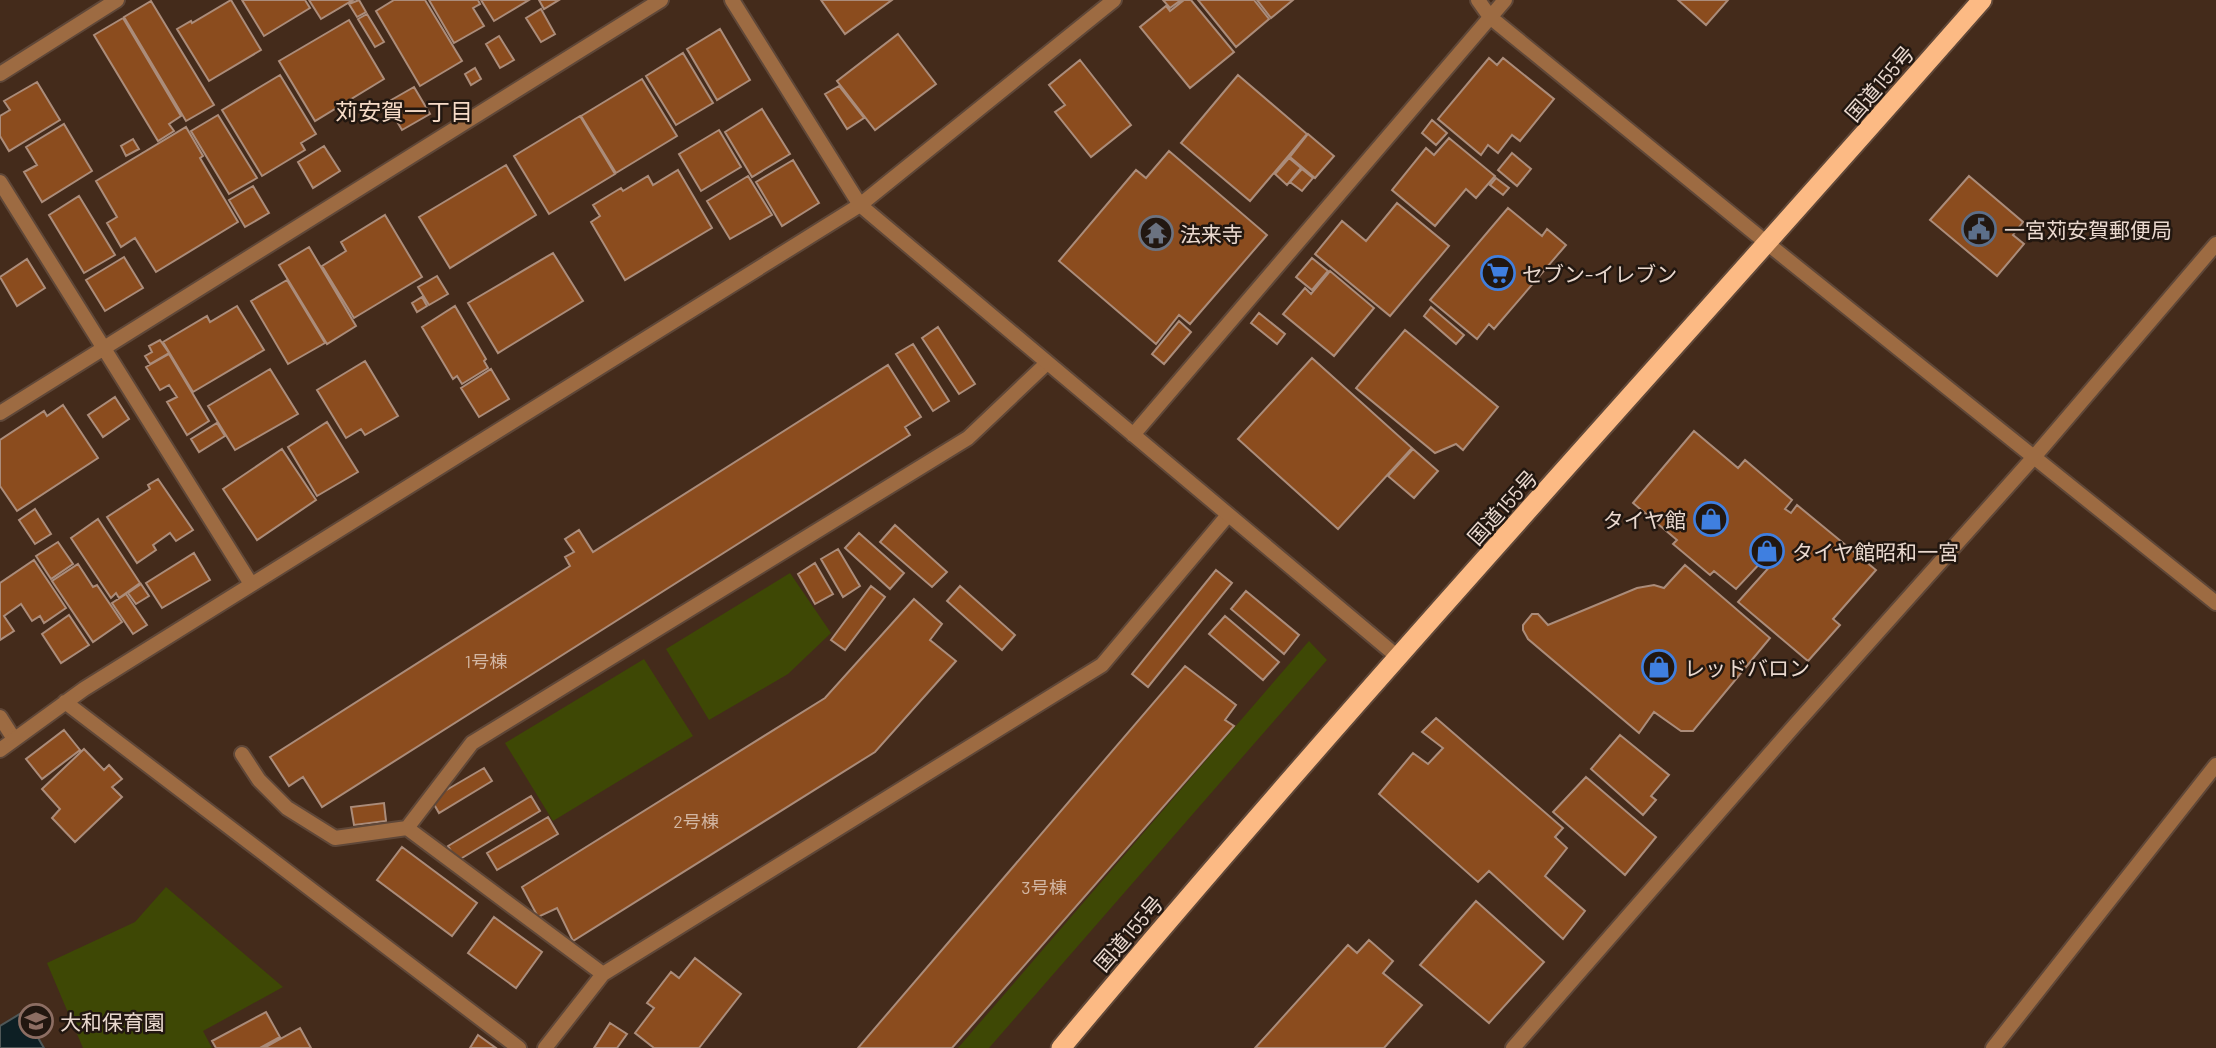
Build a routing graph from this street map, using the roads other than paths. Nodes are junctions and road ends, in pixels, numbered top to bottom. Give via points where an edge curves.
1 (117, 0) edge
2 (660, 0) edge
3 (732, 0) edge
4 (1114, 0) edge
5 (1478, 0) edge
6 (1504, 0) edge
7 (1982, 0) edge
8 (1490, 17) junction
9 (0, 74) edge
10 (0, 182) edge
11 (860, 205) junction
12 (2216, 243) edge
13 (1768, 244) junction
14 (104, 348) junction
15 (1047, 363) junction
16 (0, 413) edge
17 (1133, 435) junction
18 (2034, 457) junction
19 (1228, 514) junction
20 (251, 584) junction
21 (2216, 603) edge
22 (1399, 658) junction
23 (65, 702) junction
24 (0, 718) edge
25 (14, 739) junction
26 (0, 750) edge
27 (242, 754) dead end
28 (2216, 765) edge
29 (407, 828) junction
30 (603, 974) junction
31 (519, 1048) edge
32 (545, 1048) edge
33 (1061, 1048) edge
34 (1513, 1048) edge
35 (1993, 1048) edge

1 - 9 street
2 - 14 street
3 - 11 street
4 - 11 street
5 - 8 street
6 - 8 street
7 - 13 highway, 国道155号
8 - 13 street
8 - 17 street
10 - 14 street
11 - 15 street
11 - 20 street
12 - 18 street
13 - 18 street
13 - 22 highway, 国道155号
14 - 16 street
14 - 20 street
15 - 17 street
15 - 29 street via 968,438 472,743
17 - 19 street
18 - 21 street
18 - 34 street
19 - 22 street
19 - 30 street via 1102,665
20 - 23 street
22 - 33 highway, 国道155号
23 - 25 street
23 - 31 street
24 - 25 street
25 - 26 street
27 - 29 street via 259,780 287,808 335,838
28 - 35 street
29 - 30 street
30 - 32 street

